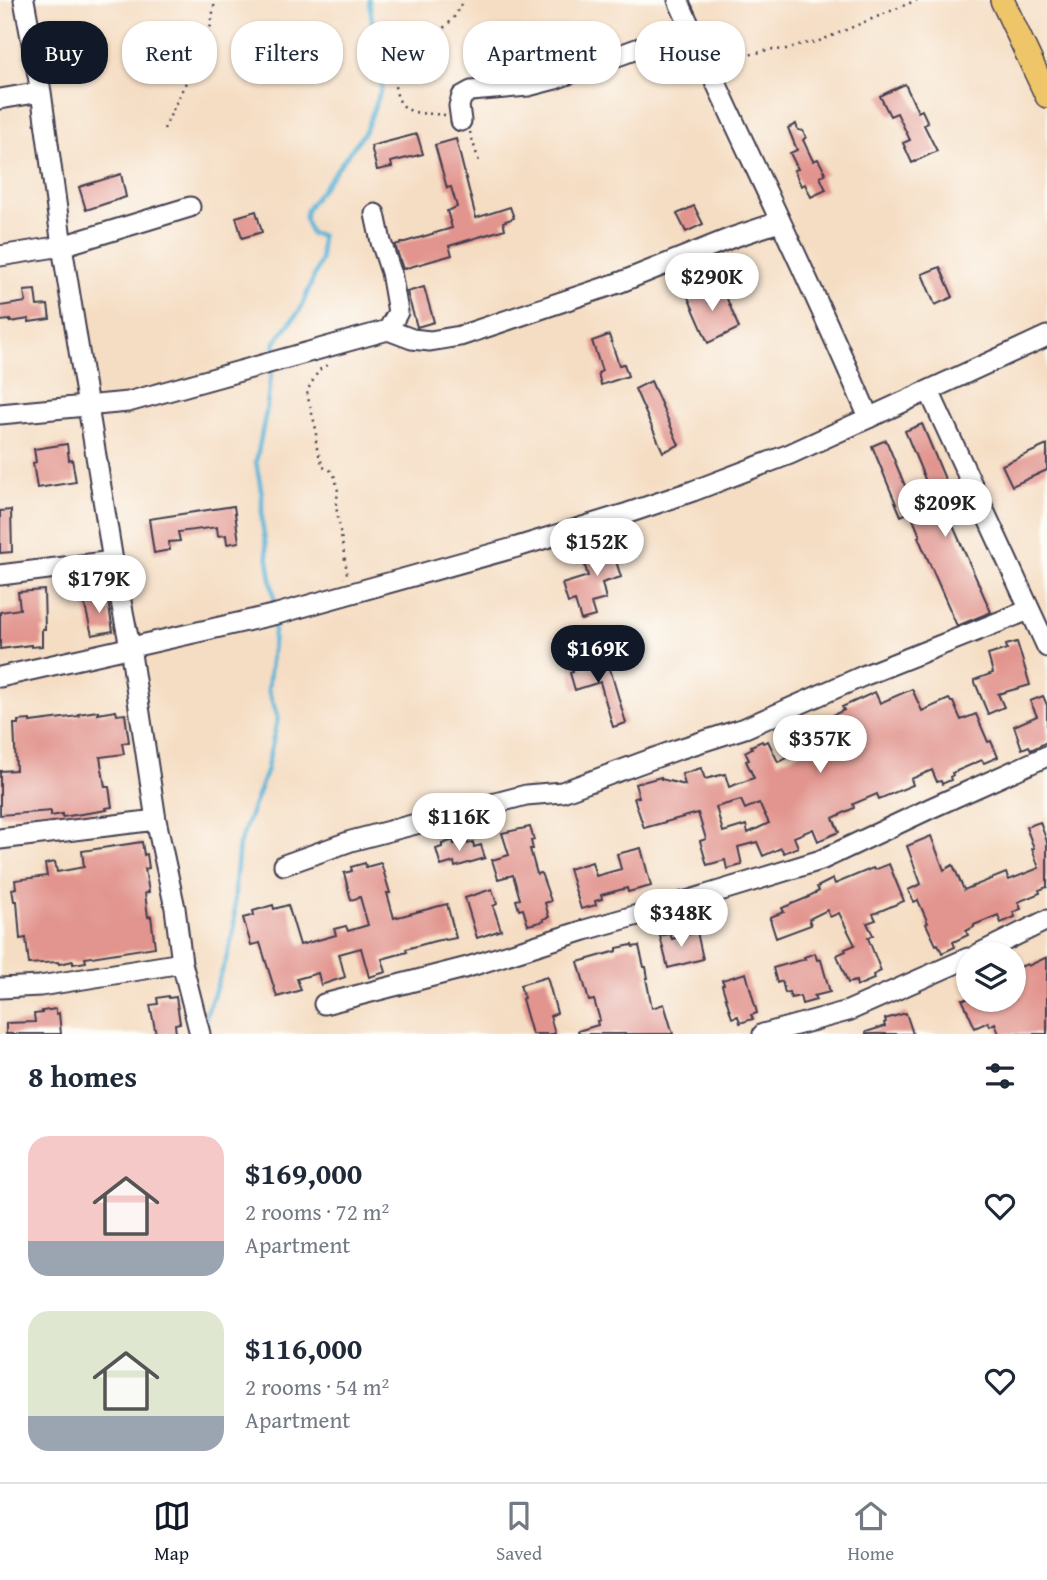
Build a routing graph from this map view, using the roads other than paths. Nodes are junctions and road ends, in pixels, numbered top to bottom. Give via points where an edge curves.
1 (24, 0) edge
2 (678, 0) edge
3 (1002, 0) edge
4 (687, 21) edge
5 (635, 50) edge
6 (715, 84) edge
7 (41, 92) junction
8 (1047, 96) edge
9 (0, 99) edge
10 (461, 121) road end
11 (190, 208) dead end
12 (375, 214) dead end
13 (779, 222) junction
14 (62, 246) junction
15 (0, 256) edge
16 (388, 330) junction
17 (1047, 336) edge
18 (929, 391) junction
19 (88, 406) junction
20 (0, 414) edge
21 (869, 418) junction
22 (113, 561) junction
23 (0, 575) edge
24 (1029, 610) junction
25 (130, 647) junction
26 (1047, 647) edge
27 (0, 677) edge
28 (1047, 756) edge
29 (156, 820) junction
30 (0, 839) edge
31 (284, 865) dead end
32 (1047, 920) edge
33 (1002, 942) edge
34 (182, 963) junction
35 (956, 963) edge
36 (0, 988) edge
37 (324, 1004) dead end
38 (200, 1034) edge
39 (763, 1034) edge

1 - 7 street
2 - 4 street
3 - 8 main road
5 - 10 street via 528,86 471,92 462,96
6 - 13 street
7 - 9 street
7 - 14 street
11 - 14 street
12 - 16 street via 398,312
13 - 16 street via 460,336 430,341
13 - 21 street
14 - 15 street
14 - 19 street
16 - 19 street via 128,402
17 - 18 street
18 - 21 street
18 - 24 street
19 - 20 street
19 - 22 street
21 - 25 street via 747,471 628,513 277,614
22 - 23 street
22 - 25 street
24 - 26 street
24 - 31 street via 745,728 562,792 526,795 351,841
25 - 27 street
25 - 29 street
28 - 37 street via 821,860 468,967
29 - 30 street
29 - 34 street
32 - 33 street
34 - 36 street
34 - 38 street
35 - 39 street via 848,1011

